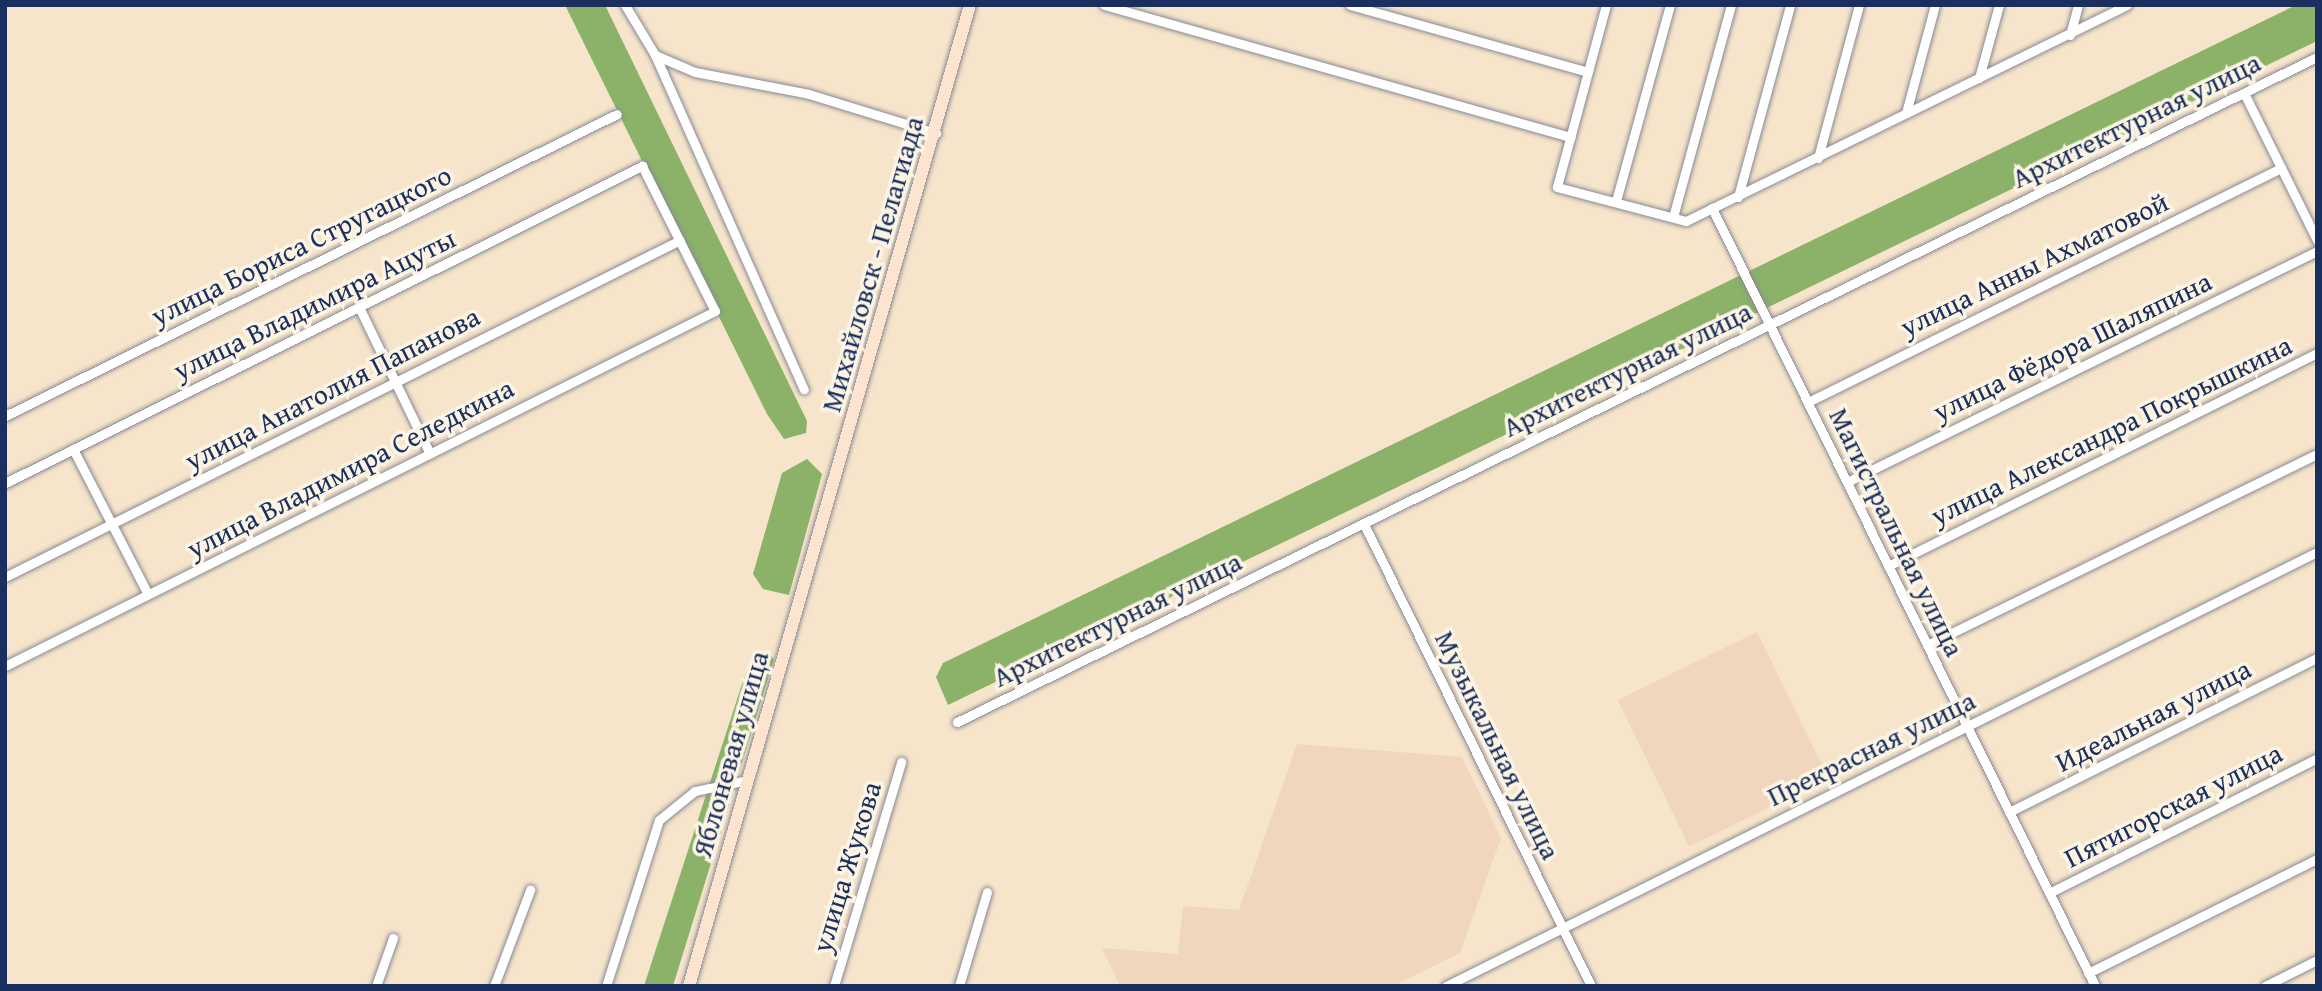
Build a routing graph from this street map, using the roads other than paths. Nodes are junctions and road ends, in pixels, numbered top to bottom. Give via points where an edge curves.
1 (625, 5) edge
2 (970, 5) edge
3 (1104, 5) edge
4 (1350, 5) edge
5 (1605, 5) edge
6 (1670, 5) edge
7 (1731, 5) edge
8 (1790, 5) edge
9 (1859, 5) edge
10 (1935, 5) edge
11 (1999, 5) edge
12 (2078, 5) edge
13 (2127, 5) edge
14 (2070, 35) junction
15 (655, 55) junction
16 (2317, 57) edge
17 (1588, 72) junction
18 (1979, 78) junction
19 (2244, 93) junction
20 (1906, 113) junction
21 (617, 114) dead end
22 (936, 133) junction
23 (1571, 137) junction
24 (1818, 158) junction
25 (2281, 168) junction
26 (1738, 197) junction
27 (1616, 201) junction
28 (1712, 208) junction
29 (1673, 217) junction
30 (680, 240) junction
31 (2317, 240) edge
32 (2317, 251) edge
33 (359, 307) junction
34 (1770, 324) junction
35 (2317, 353) edge
36 (396, 382) junction
37 (804, 389) dead end
38 (1808, 402) junction
39 (5, 416) edge
40 (73, 449) junction
41 (430, 454) junction
42 (2317, 454) edge
43 (1847, 481) junction
44 (5, 483) edge
45 (111, 524) junction
46 (1364, 524) junction
47 (819, 537) joint
48 (2317, 552) edge
49 (1888, 566) junction
50 (5, 577) edge
51 (148, 594) junction
52 (1927, 645) junction
53 (2317, 658) edge
54 (5, 666) edge
55 (957, 722) dead end
56 (1967, 728) junction
57 (2317, 758) edge
58 (901, 762) dead end
59 (748, 780) junction
60 (2009, 812) junction
61 (2317, 859) edge
62 (530, 890) dead end
63 (987, 892) dead end
64 (2049, 893) junction
65 (1563, 928) junction
66 (393, 938) dead end
67 (2317, 960) edge
68 (2088, 973) junction
69 (376, 986) edge
70 (494, 986) edge
71 (606, 986) edge
72 (689, 986) edge
73 (834, 986) edge
74 (959, 986) edge
75 (1446, 986) edge
76 (1591, 986) edge
77 (2095, 986) edge
78 (2265, 986) edge

1 - 15 street
2 - 22 street, Михайловск - Пелагиада
3 - 23 street
4 - 17 street
5 - 17 street
6 - 27 street
7 - 29 street
8 - 26 street
9 - 24 street
10 - 20 street
11 - 18 street
12 - 14 street
13 - 14 street
14 - 18 street
15 - 22 street via 695,72 809,94
15 - 37 street
16 - 19 street, Архитектурная улица
17 - 23 street
18 - 20 street
19 - 25 street
19 - 34 street, Архитектурная улица
20 - 24 street
21 - 39 street, улица Бориса Стругацкого
22 - 47 street, Михайловск - Пелагиада
23 - 27 street via 1558,187
24 - 26 street
25 - 31 street
25 - 38 street, улица Анны Ахматовой
26 - 28 street
27 - 29 street
28 - 29 street via 1686,221
28 - 34 street, Магистральная улица
30 - 33 street, улица Владимира Ацуты via 642,166
30 - 36 street, улица Анатолия Папанова
30 - 41 street, улица Владимира Селедкина via 715,311
32 - 43 street, улица Фёдора Шаляпина
33 - 36 street
33 - 40 street, улица Владимира Ацуты
34 - 38 street, Магистральная улица
34 - 46 street, Архитектурная улица
35 - 49 street, улица Александра Покрышкина
36 - 41 street
36 - 45 street, улица Анатолия Папанова
38 - 43 street, Магистральная улица
40 - 44 street, улица Владимира Ацуты
40 - 45 street
41 - 51 street, улица Владимира Селедкина
42 - 52 street
43 - 49 street, Магистральная улица
45 - 50 street, улица Анатолия Папанова
45 - 51 street
46 - 55 street, Архитектурная улица
46 - 65 street, Музыкальная улица
47 - 59 street, Яблоневая улица
48 - 56 street, Прекрасная улица
49 - 52 street, Магистральная улица
51 - 54 street, улица Владимира Селедкина
52 - 56 street, Магистральная улица
53 - 60 street, Идеальная улица
56 - 60 street, Магистральная улица
56 - 65 street, Прекрасная улица
57 - 64 street, Пятигорская улица
58 - 73 street, улица Жукова
59 - 71 street via 695,791 659,820
59 - 72 street, Яблоневая улица
60 - 64 street, Магистральная улица
61 - 68 street
62 - 70 street
63 - 74 street
64 - 68 street, Магистральная улица
65 - 75 street, Прекрасная улица
65 - 76 street, Музыкальная улица
66 - 69 street
67 - 78 street
68 - 77 street, Магистральная улица

